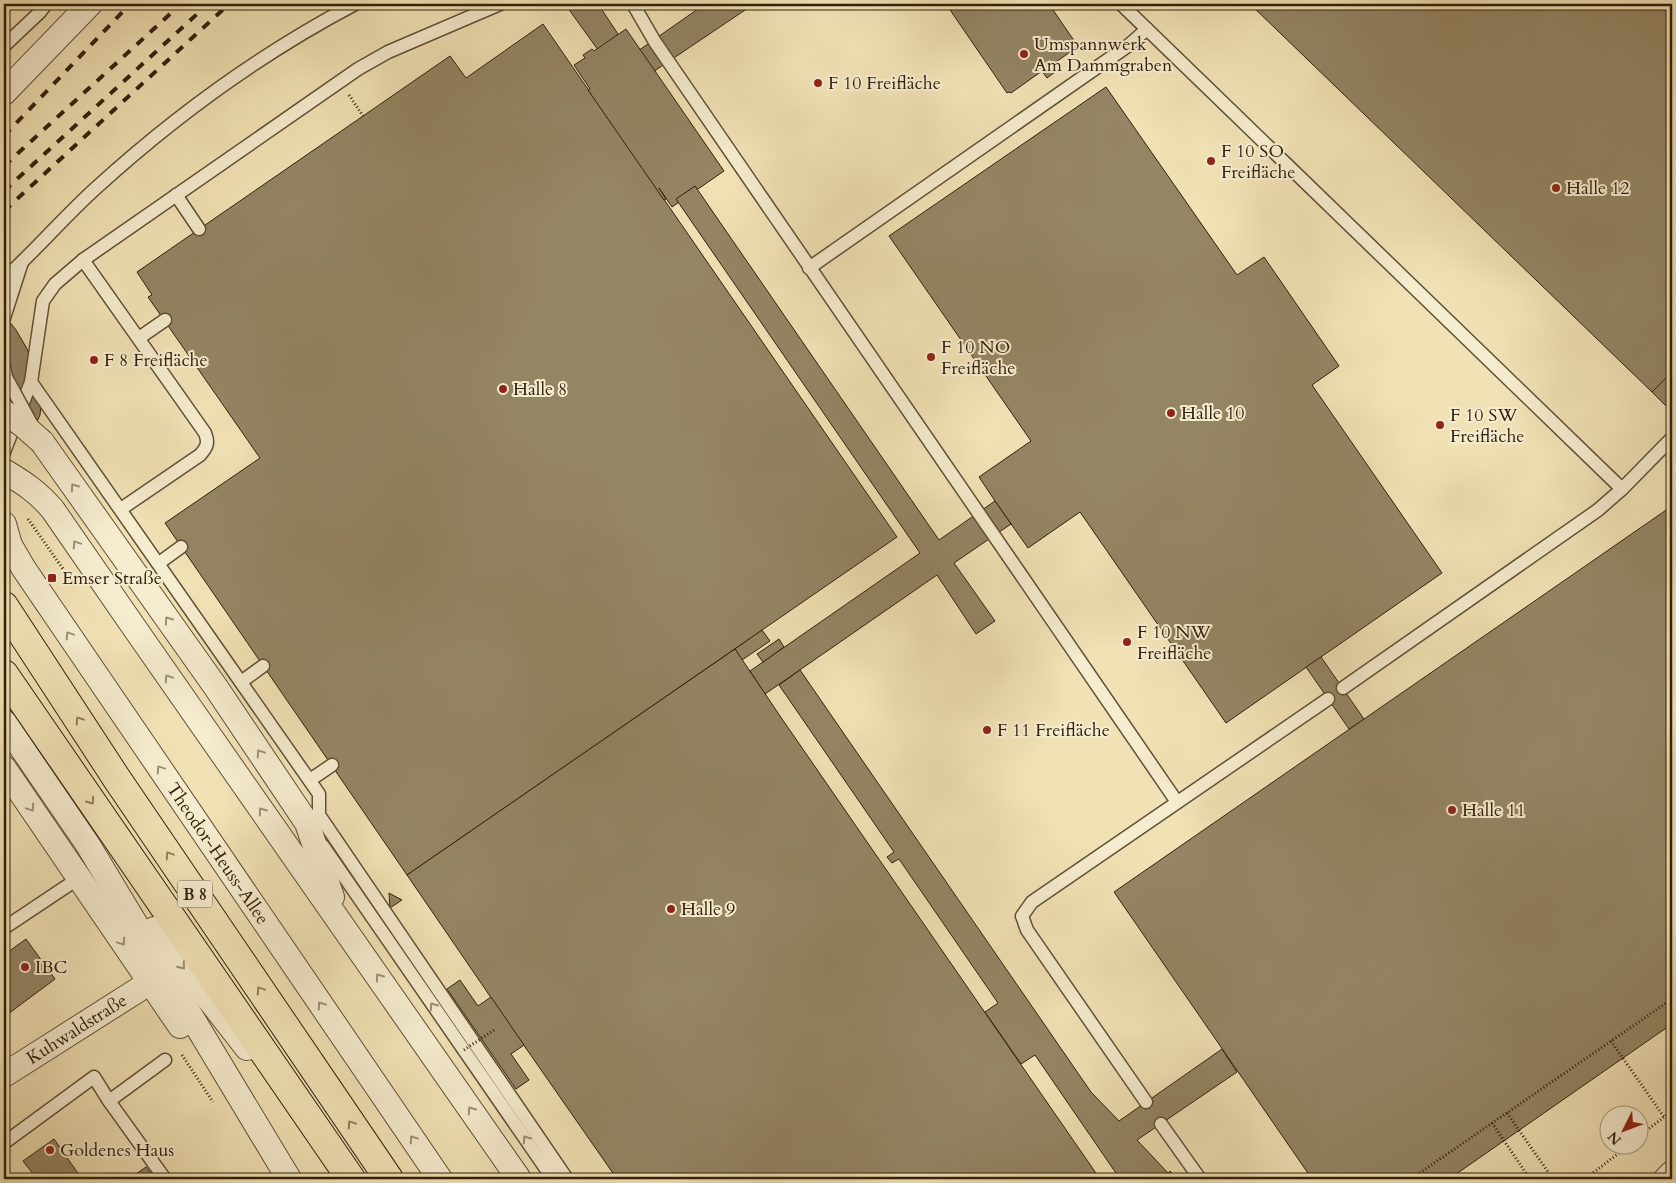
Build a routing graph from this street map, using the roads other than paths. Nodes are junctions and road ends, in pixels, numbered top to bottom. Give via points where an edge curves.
1 (46, 4) edge
2 (90, 4) edge
3 (354, 4) edge
4 (500, 4) edge
5 (632, 4) edge
6 (1120, 4) edge
7 (1146, 29) junction
8 (4, 46) edge
9 (4, 93) edge
10 (176, 195) junction
11 (199, 229) dead end
12 (83, 260) junction
13 (22, 262) junction
14 (809, 268) junction
15 (4, 279) edge
16 (4, 318) edge
17 (165, 320) dead end
18 (139, 338) junction
19 (4, 366) edge
20 (31, 382) junction
21 (4, 412) edge
22 (1672, 438) edge
23 (42, 442) junction
24 (4, 452) edge
25 (4, 471) edge
26 (1622, 489) junction
27 (121, 509) junction
28 (4, 524) edge
29 (181, 547) dead end
30 (159, 563) junction
31 (4, 606) edge
32 (264, 666) dead end
33 (4, 674) edge
34 (241, 682) junction
35 (1343, 688) dead end
36 (1328, 698) dead end
37 (4, 722) edge
38 (332, 765) dead end
39 (4, 768) edge
40 (310, 780) junction
41 (1177, 802) junction
42 (307, 823) junction
43 (285, 844) junction
44 (88, 845) junction
45 (324, 874) junction
46 (79, 878) junction
47 (358, 898) junction
48 (340, 922) junction
49 (4, 928) edge
50 (149, 981) junction
51 (166, 1060) dead end
52 (4, 1075) edge
53 (109, 1101) junction
54 (1146, 1102) dead end
55 (1161, 1124) dead end
56 (4, 1143) edge
57 (1672, 1173) edge
58 (165, 1179) edge
59 (289, 1179) edge
60 (350, 1179) edge
61 (389, 1179) edge
62 (440, 1179) edge
63 (519, 1179) edge
64 (553, 1179) edge
65 (567, 1179) edge
66 (1200, 1179) edge
67 (1666, 1179) edge

1 - 8 lane
2 - 9 street
3 - 13 lane via 234,75 175,120 95,189
4 - 10 lane via 388,52
5 - 14 lane
6 - 7 lane
7 - 14 lane via 1129,46
7 - 26 lane
10 - 11 lane
10 - 12 lane
12 - 18 lane
12 - 20 lane via 54,284 43,301
13 - 15 lane
13 - 16 lane
14 - 41 lane
17 - 18 lane
18 - 27 lane via 208,440 200,455
19 - 23 lane, bridge via 18,401
20 - 24 lane
20 - 27 lane
21 - 23 street, bridge
22 - 26 lane
42 -> 23 street via 215,686
43 -> 25 street via 53,510 28,485
26 - 35 lane via 1598,510
27 - 30 lane
62 -> 28 street, Theodor-Heuss-Allee via 24,569 10,545
29 - 30 lane
30 - 34 lane
61 -> 31 main road, B 8
32 - 34 lane
33 -> 60 main road, B 8
34 - 40 lane
36 - 41 lane
37 - 44 street
38 - 40 lane
39 -> 46 street
40 - 65 lane via 319,794 319,815
41 - 54 lane via 1032,902 1022,916 1028,930
42 - 45 street
42 - 47 lane
43 - 45 lane
43 - 48 street
44 - 59 street
44 -> 60 street
45 - 47 lane
45 - 48 street
46 - 49 lane
46 -> 50 street
64 -> 47 lane
63 -> 48 street
50 - 52 street, Kuhwaldstraße
50 - 59 street
51 - 53 lane
53 - 56 lane via 94,1077
53 - 58 lane
55 - 66 lane
57 - 67 street

